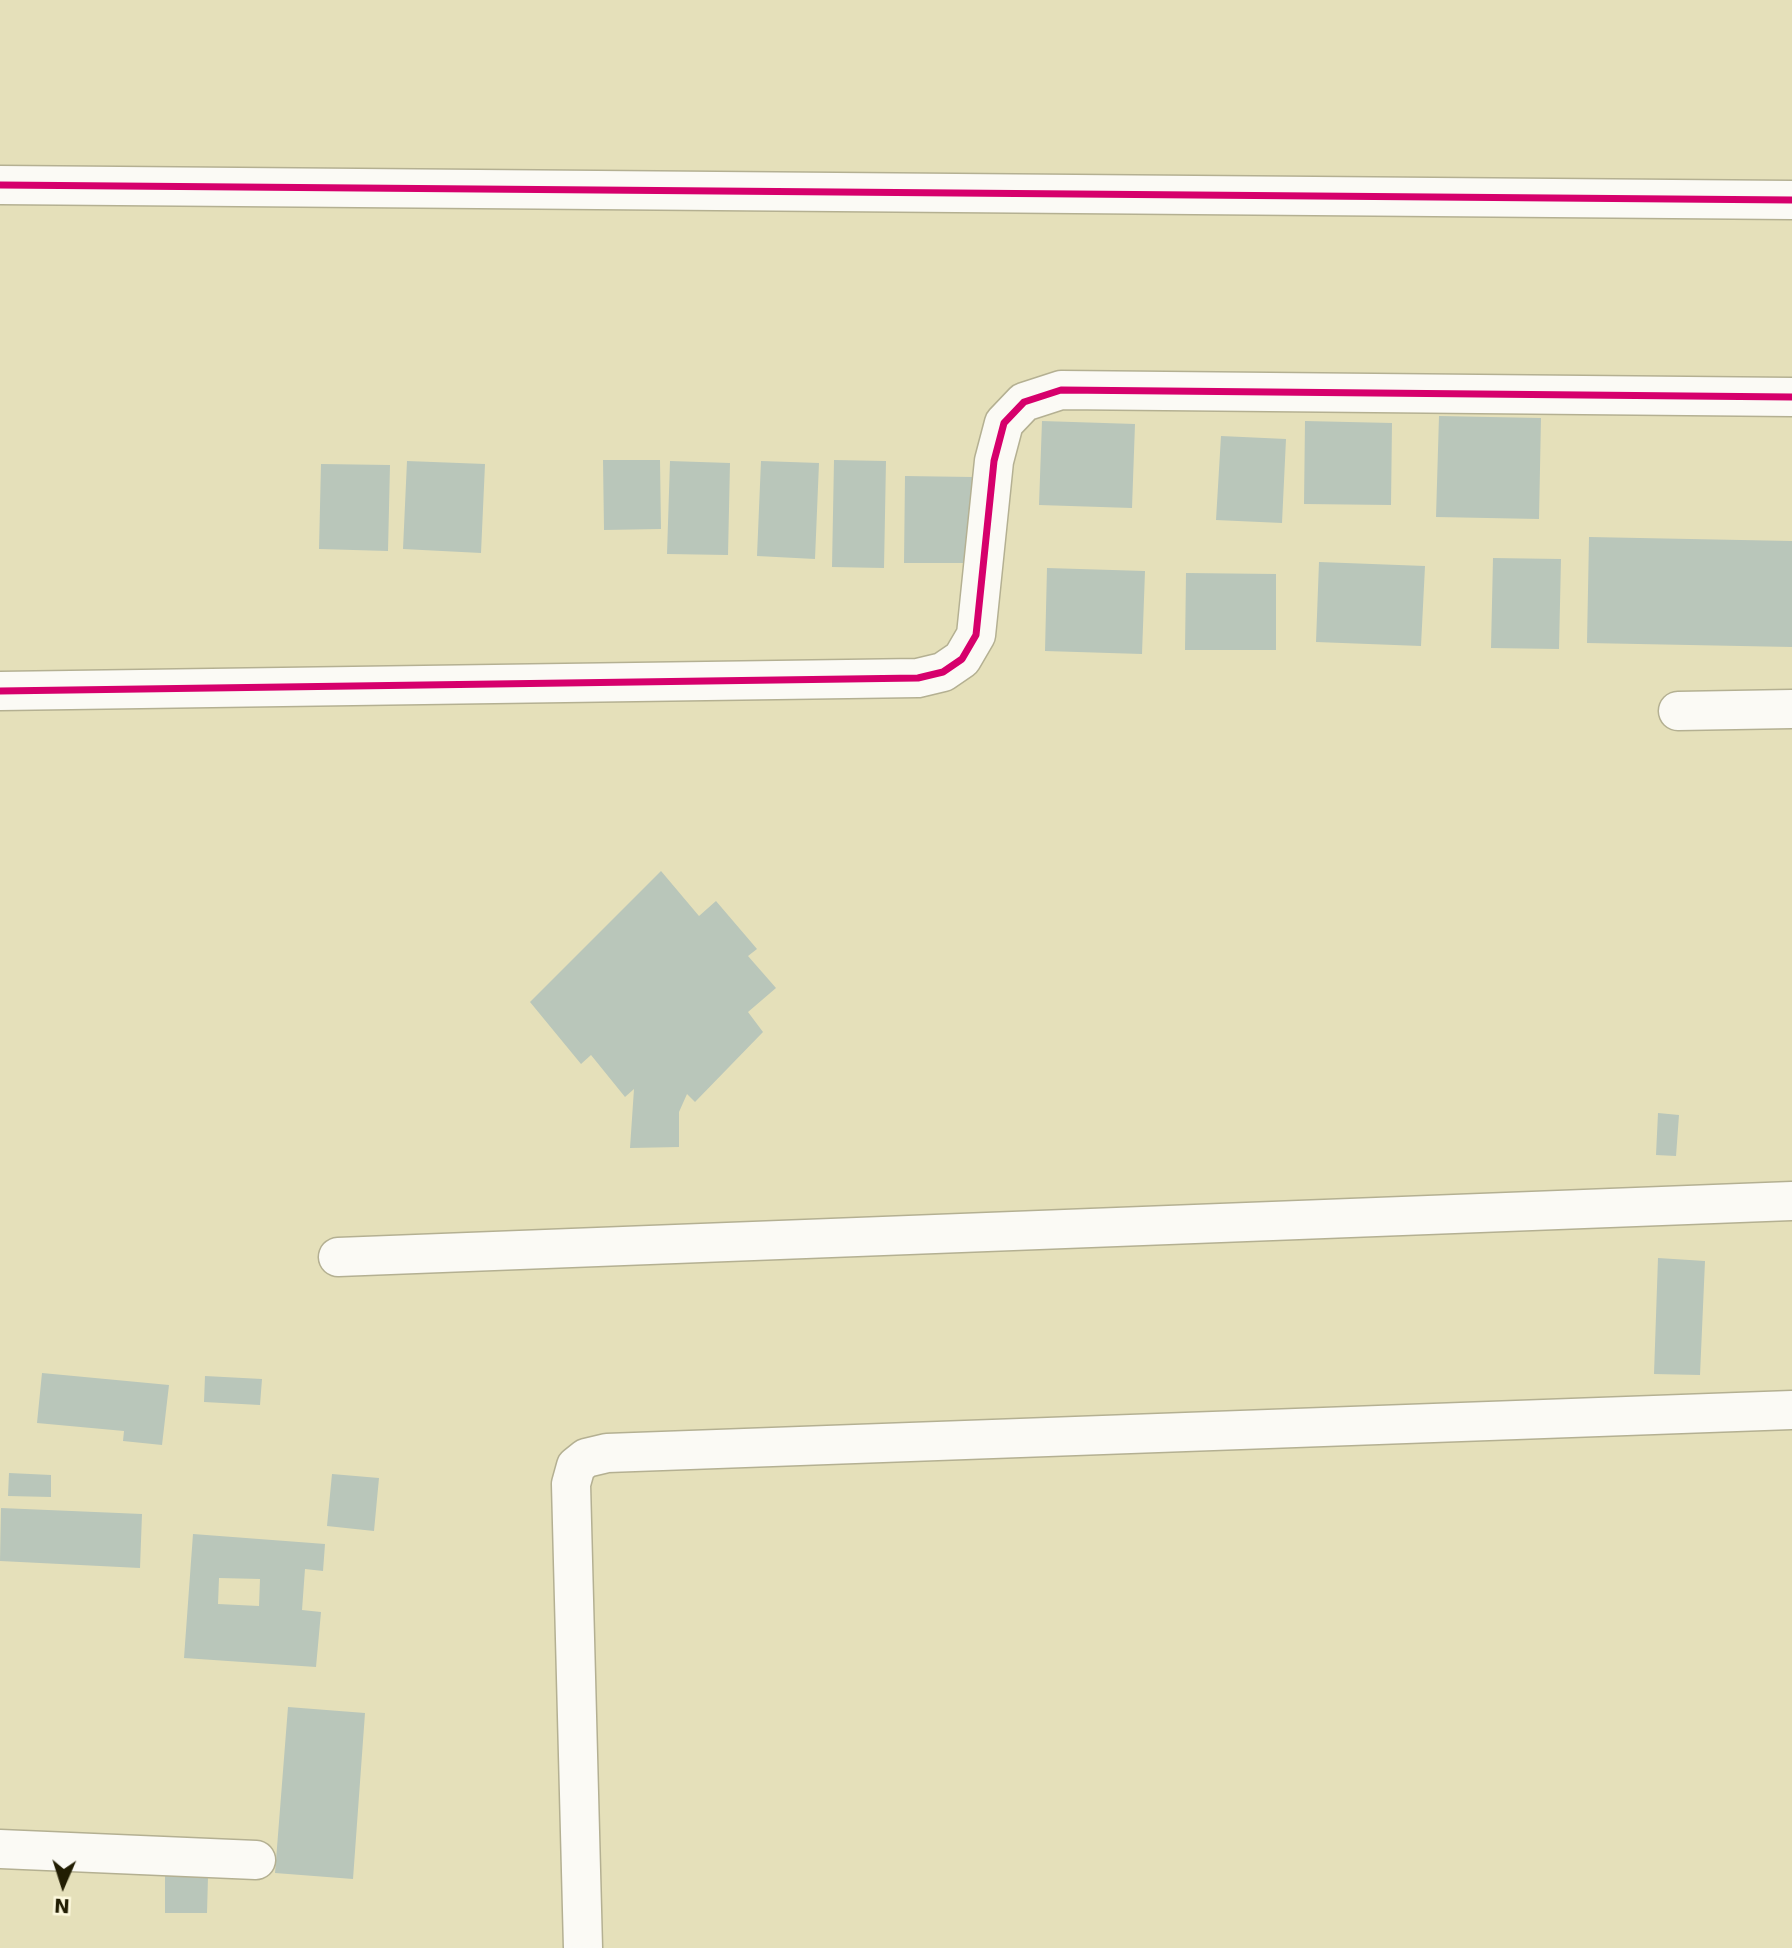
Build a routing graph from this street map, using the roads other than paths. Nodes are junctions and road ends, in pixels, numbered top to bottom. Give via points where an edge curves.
1 (0, 185) edge
2 (1792, 200) edge
3 (1792, 397) edge
4 (0, 691) edge
5 (1792, 709) edge
6 (1678, 711) dead end
7 (1792, 1200) edge
8 (338, 1257) dead end
9 (1792, 1410) edge
10 (0, 1849) edge
11 (256, 1860) dead end
12 (583, 1948) edge

1 - 2 street
3 - 4 street via 1062,390 1024,402 1004,423 994,461 976,635 962,659 943,672 918,678
5 - 6 street
7 - 8 street
9 - 12 street via 607,1452 586,1458 576,1466 571,1484
10 - 11 street

